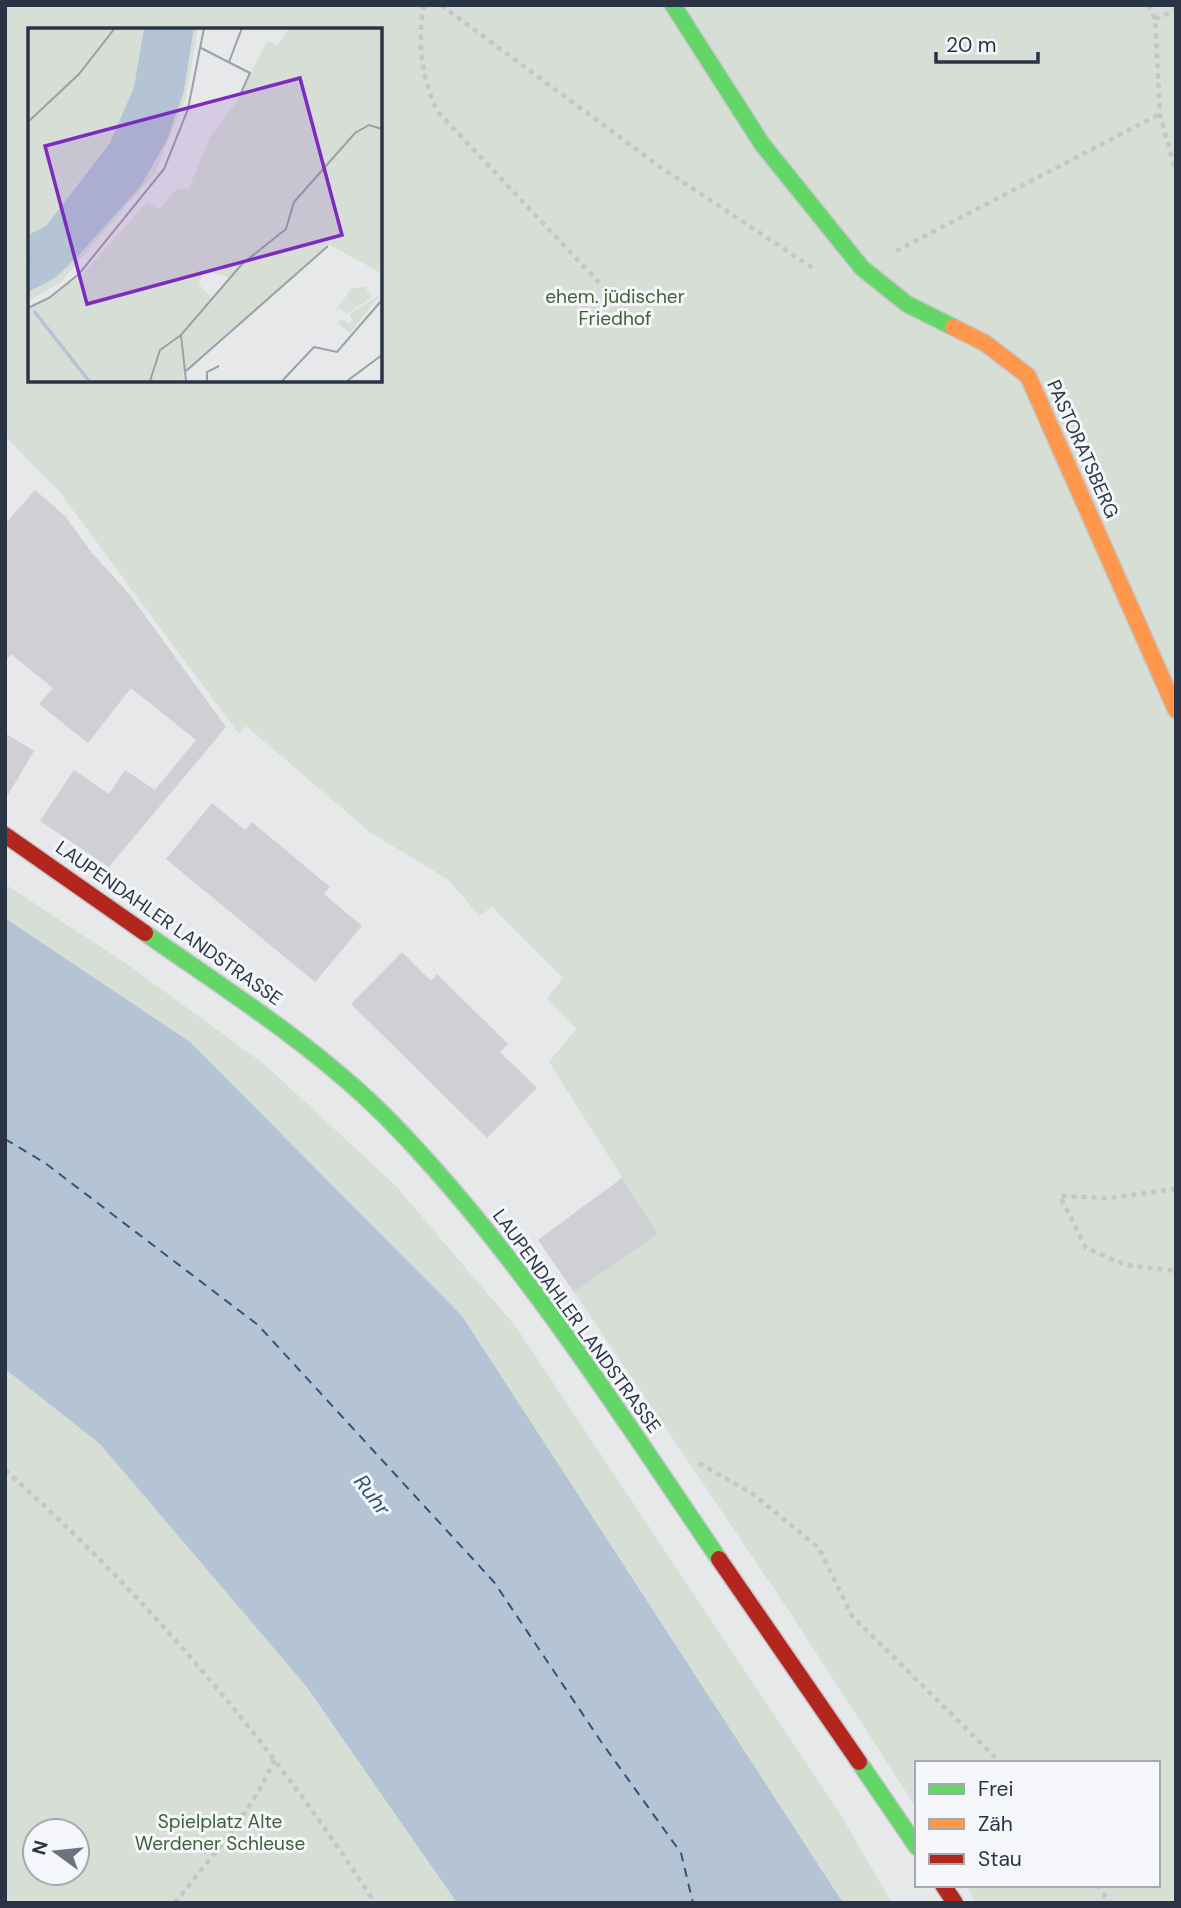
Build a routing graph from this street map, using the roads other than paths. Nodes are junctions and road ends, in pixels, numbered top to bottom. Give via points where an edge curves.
1 (673, 5) edge
2 (1176, 710) edge
3 (5, 835) edge
4 (915, 1844) edge
5 (944, 1887) edge
6 (955, 1903) edge

1 - 2 main road, PASTORATSBERG via 762,144 862,268 907,303 985,343 1028,376
3 - 4 main road, LAUPENDAHLER LANDSTRASSE via 292,1036 387,1118 464,1202 554,1318
5 - 6 main road

